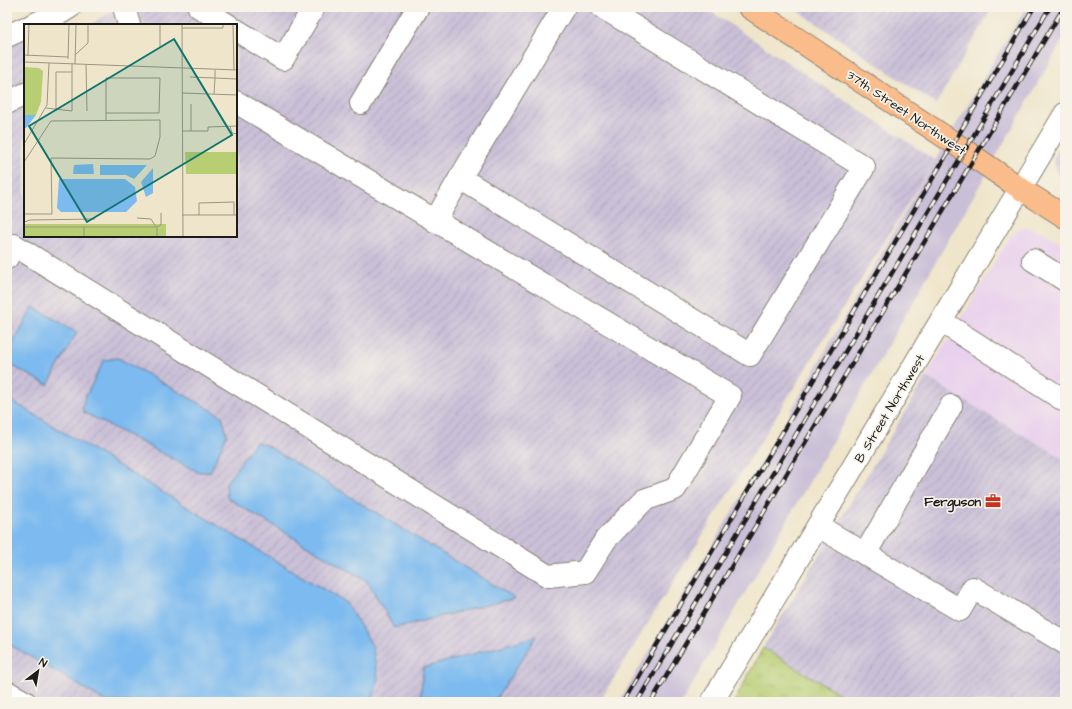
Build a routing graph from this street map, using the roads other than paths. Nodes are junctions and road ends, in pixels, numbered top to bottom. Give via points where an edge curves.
1 (70, 7) edge
2 (124, 7) edge
3 (199, 7) edge
4 (314, 7) edge
5 (418, 7) edge
6 (564, 7) edge
7 (602, 7) edge
8 (749, 7) edge
9 (34, 24) edge
10 (129, 24) edge
11 (226, 24) edge
12 (24, 28) edge
13 (237, 31) edge
14 (7, 36) edge
15 (24, 95) edge
16 (237, 103) edge
17 (361, 103) dead end
18 (7, 104) edge
19 (1065, 114) edge
20 (460, 178) junction
21 (1021, 189) junction
22 (1065, 217) edge
23 (435, 221) junction
24 (7, 258) edge
25 (1034, 260) dead end
26 (1065, 280) edge
27 (941, 322) junction
28 (1065, 401) edge
29 (951, 406) dead end
30 (818, 526) junction
31 (865, 554) junction
32 (1065, 643) edge
33 (7, 692) edge
34 (25, 702) edge
35 (712, 702) edge

1 - 9 street
2 - 10 street
3 - 11 street
4 - 13 street via 283,59
5 - 17 street
6 - 20 street
7 - 20 street via 864,167 750,355
8 - 21 main road, 37th Street Northwest
12 - 14 street
15 - 18 street
16 - 23 street
19 - 21 street, B Street Northwest
20 - 23 street
21 - 22 main road, 37th Street Northwest
21 - 27 street, B Street Northwest
23 - 24 street via 730,396 675,489 644,500 606,539 585,572 548,576 14,246
25 - 26 street
27 - 28 street
27 - 30 street, B Street Northwest
29 - 31 street
30 - 31 street
30 - 35 street, B Street Northwest
31 - 32 street via 960,610 973,588
33 - 34 street

